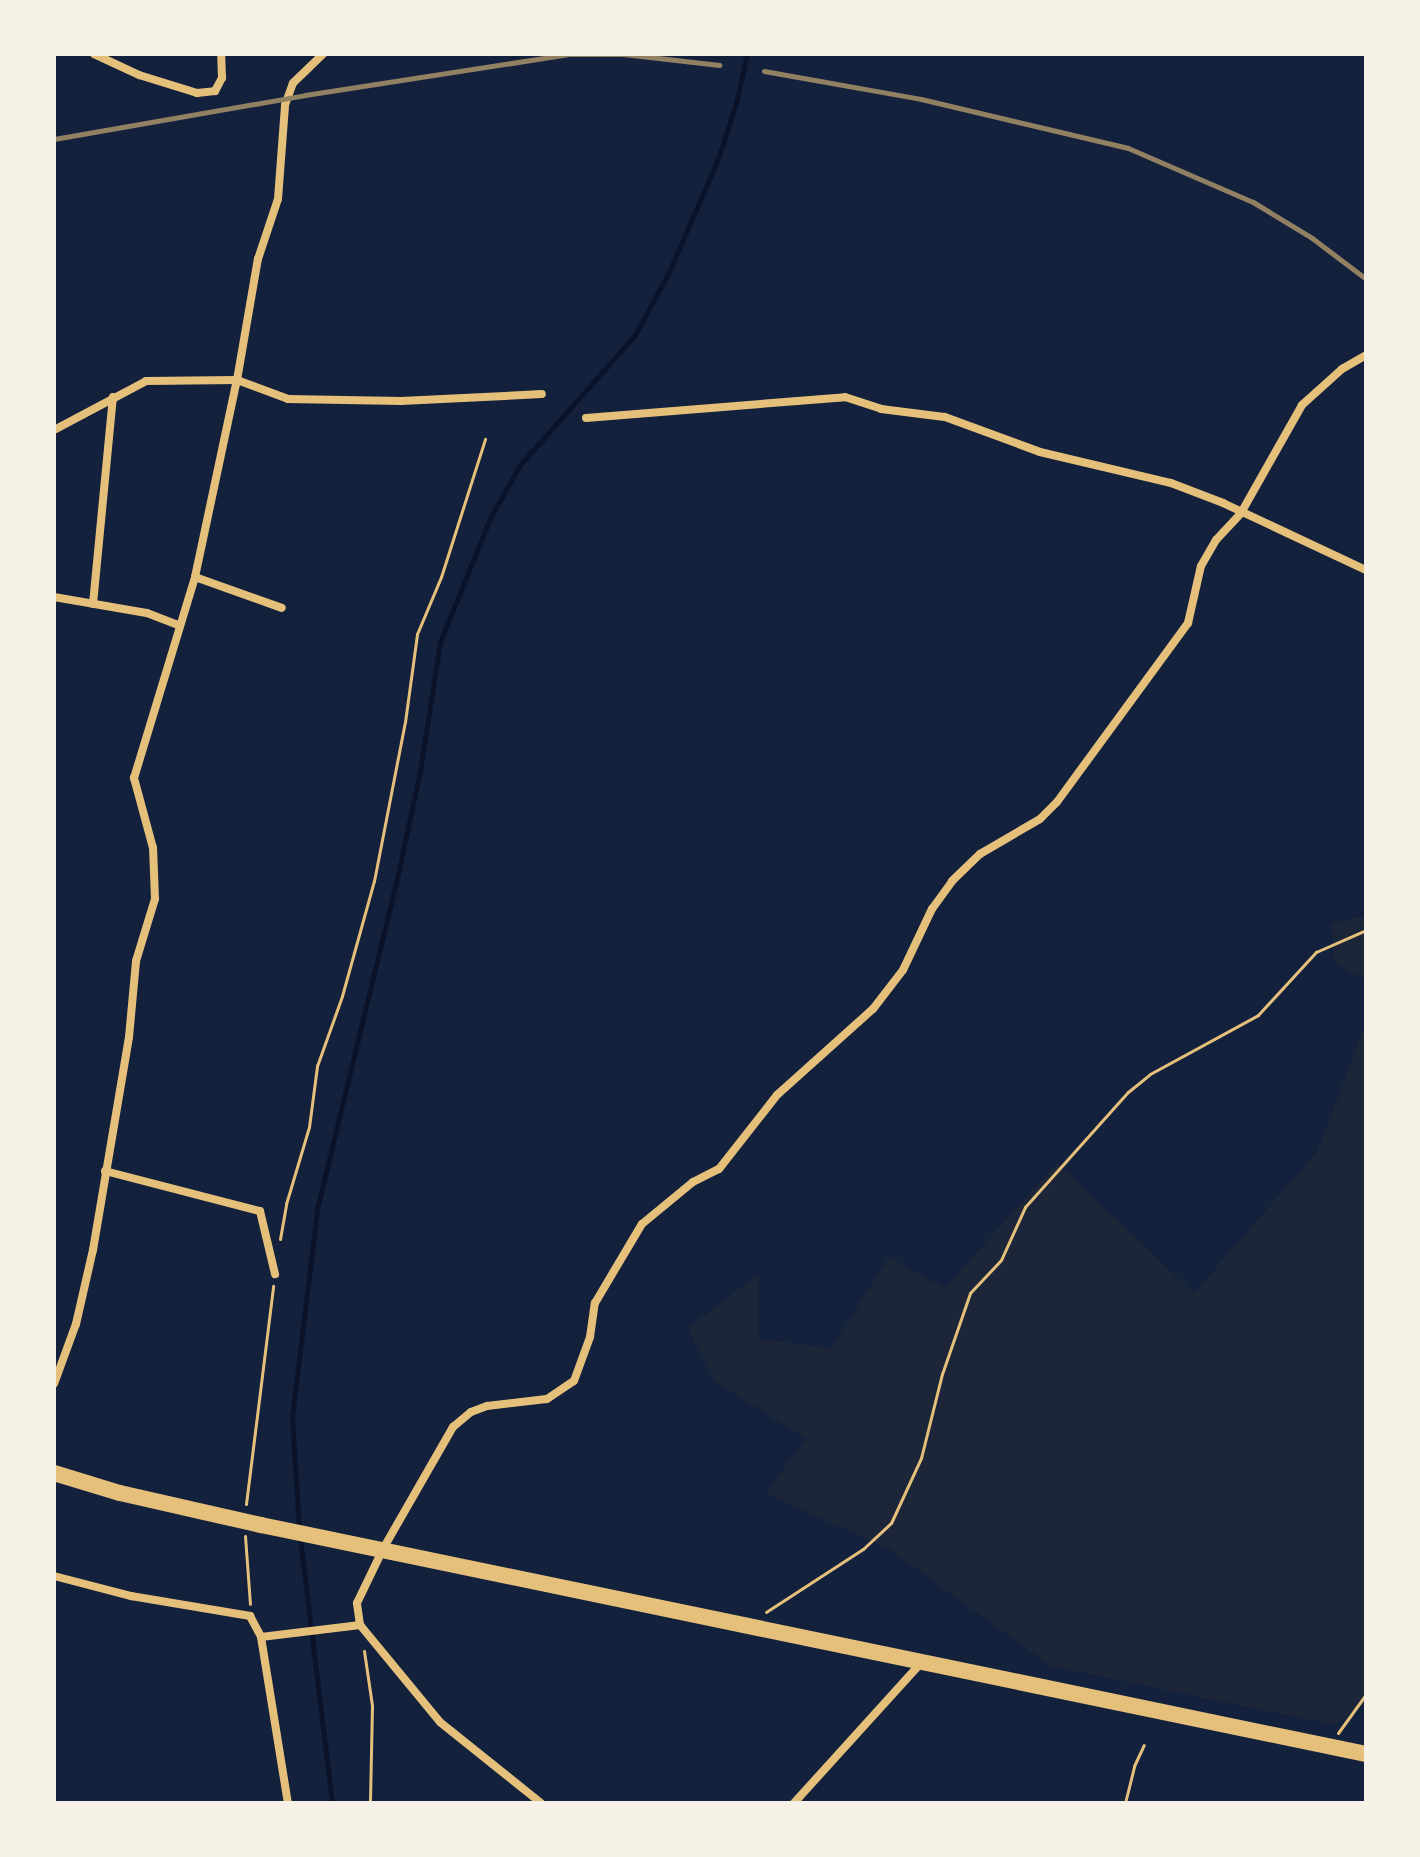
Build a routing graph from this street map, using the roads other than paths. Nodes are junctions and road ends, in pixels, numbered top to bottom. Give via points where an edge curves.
1 (94, 54) edge
2 (221, 54) edge
3 (323, 54) edge
4 (1366, 355) edge
5 (237, 380) junction
6 (542, 394) dead end
7 (113, 397) junction
8 (586, 418) dead end
9 (54, 430) edge
10 (1241, 513) junction
11 (1366, 570) edge
12 (195, 577) junction
13 (54, 597) edge
14 (93, 604) junction
15 (282, 608) dead end
16 (179, 625) junction
17 (105, 1171) junction
18 (275, 1274) road end
19 (54, 1384) edge
20 (54, 1473) edge
21 (383, 1549) junction
22 (54, 1576) edge
23 (360, 1625) junction
24 (261, 1637) junction
25 (922, 1662) junction
26 (1366, 1754) edge
27 (288, 1803) edge
28 (541, 1803) edge
29 (794, 1803) edge

1 - 2 street via 197,93 215,91 222,78
3 - 5 street via 293,83 285,105 278,199 258,259
4 - 10 street via 1302,405
5 - 6 street via 288,399 401,401
5 - 7 street via 146,381
5 - 12 street
7 - 9 street
7 - 14 street
8 - 10 street via 845,397 881,409 945,417 1040,452 1171,483
10 - 11 street
10 - 21 street via 1201,566 1188,623 1172,649 1057,802 1040,819 980,854 952,881 932,909 903,970 873,1009 777,1095 719,1169 693,1182 642,1224 595,1303 590,1337 574,1381 547,1399 479,1409 453,1427
12 - 15 street
12 - 16 street
13 - 14 street
14 - 16 street via 147,613
16 - 17 street via 134,778 153,848 155,899 136,961 129,1037
17 - 18 street via 260,1211
17 - 19 street via 76,1324
20 - 21 main road via 120,1493
21 - 23 street via 357,1603
21 - 25 main road
22 - 24 street via 131,1596 250,1616
23 - 24 street
23 - 28 street via 440,1722
24 - 27 street
25 - 26 main road
25 - 29 street

